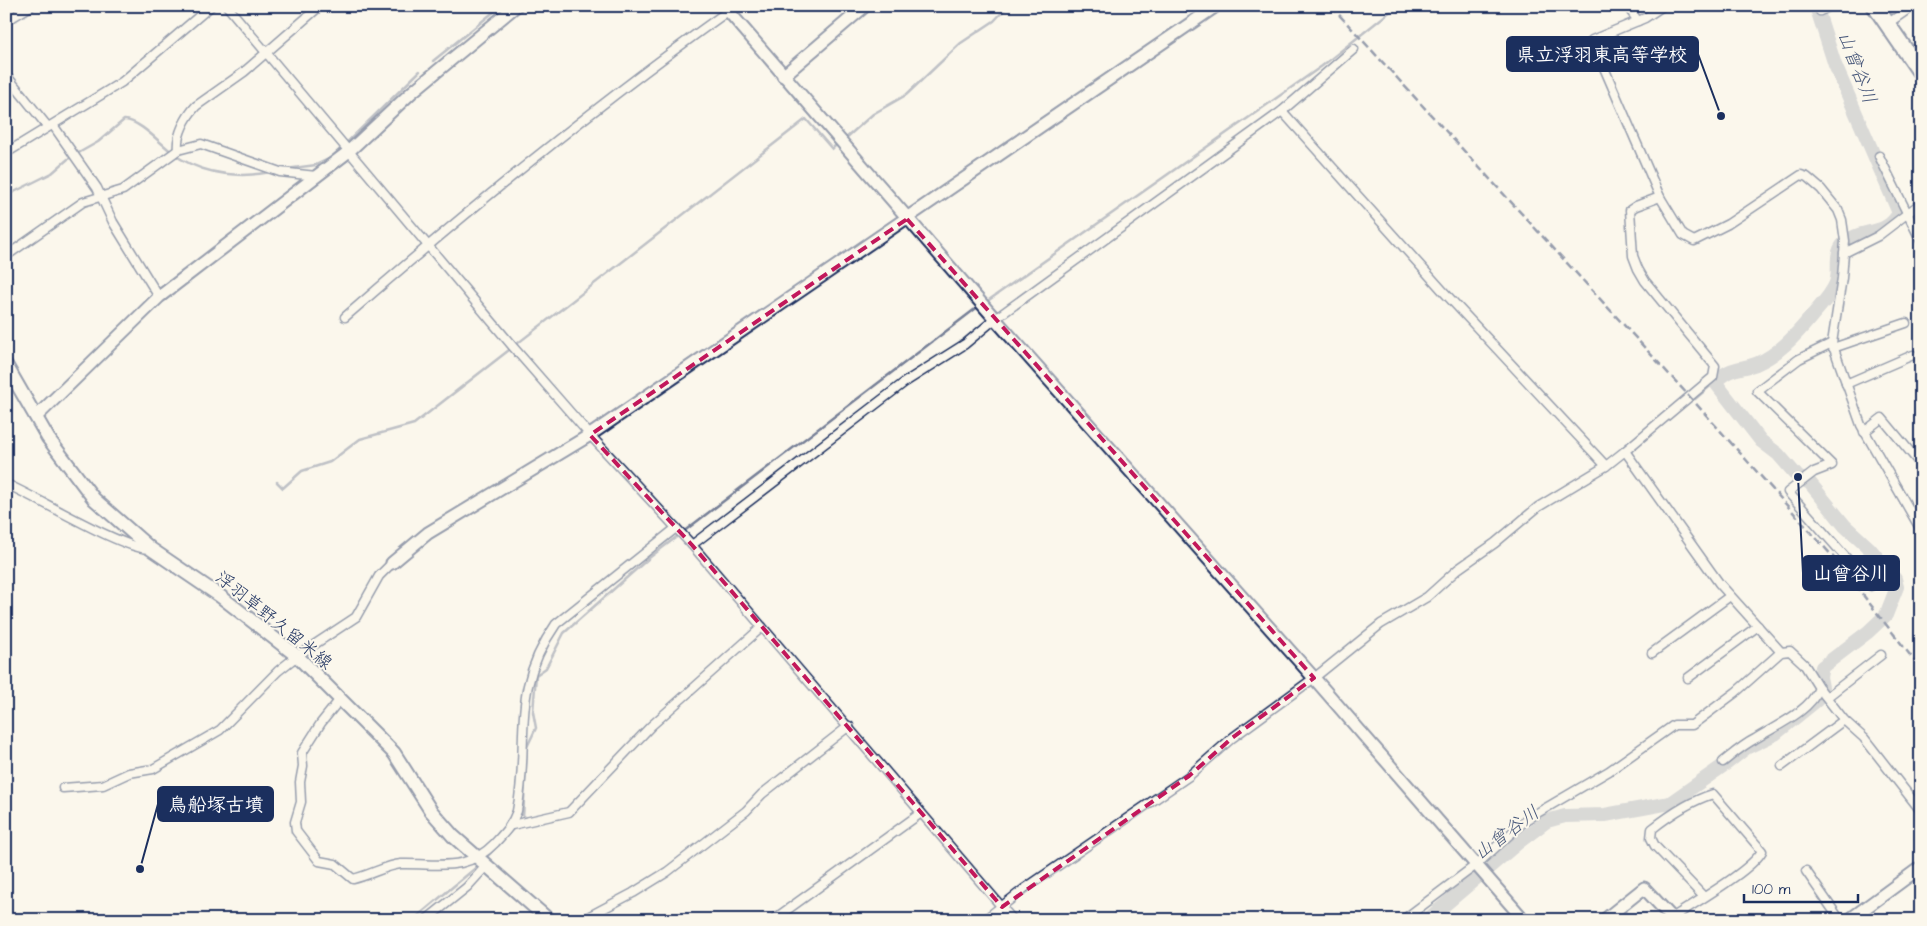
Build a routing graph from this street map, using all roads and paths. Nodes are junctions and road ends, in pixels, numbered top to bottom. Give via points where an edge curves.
1 (31, 6) edge
2 (211, 6) edge
3 (227, 6) edge
4 (320, 6) edge
5 (516, 6) edge
6 (865, 6) edge
7 (1216, 6) edge
8 (1627, 6) edge
9 (1663, 6) edge
10 (1831, 6) edge
11 (1875, 6) edge
12 (1914, 6) edge
13 (726, 9) edge
14 (1820, 11) dead end
15 (6, 20) edge
16 (1638, 22) junction
17 (1887, 24) junction
18 (1354, 49) dead end
19 (266, 53) junction
20 (1921, 73) edge
21 (6, 74) edge
22 (783, 76) junction
23 (1282, 111) junction
24 (51, 126) junction
25 (345, 148) junction
26 (6, 153) edge
27 (175, 153) junction
28 (1879, 156) dead end
29 (317, 176) junction
30 (101, 195) junction
31 (1660, 197) junction
32 (1921, 203) edge
33 (1908, 213) junction
34 (906, 219) junction
35 (1921, 241) edge
36 (427, 246) junction
37 (1844, 246) junction
38 (6, 256) edge
39 (159, 297) junction
40 (345, 317) dead end
41 (995, 320) junction
42 (1906, 323) dead end
43 (1832, 346) junction
44 (1913, 355) dead end
45 (8, 371) edge
46 (1846, 384) junction
47 (36, 417) junction
48 (1864, 432) junction
49 (590, 434) junction
50 (1625, 452) junction
51 (1921, 465) edge
52 (1606, 466) junction
53 (6, 484) edge
54 (676, 528) junction
55 (1921, 530) edge
56 (692, 544) junction
57 (151, 548) junction
58 (392, 563) joint
59 (1871, 586) dead end
60 (1730, 596) junction
61 (1758, 626) junction
62 (762, 627) junction
63 (1781, 652) junction
64 (1652, 653) dead end
65 (297, 656) junction
66 (1881, 656) dead end
67 (1314, 678) junction
68 (1688, 678) dead end
69 (1823, 692) junction
70 (341, 698) junction
71 (1844, 720) junction
72 (849, 726) junction
73 (1723, 762) dead end
74 (1782, 766) dead end
75 (63, 788) dead end
76 (1921, 811) edge
77 (921, 813) junction
78 (512, 825) junction
79 (484, 862) junction
80 (1921, 867) edge
81 (1481, 871) junction
82 (1806, 871) dead end
83 (1704, 897) junction
84 (1002, 907) junction
85 (1673, 919) edge
86 (426, 920) edge
87 (549, 920) edge
88 (582, 920) edge
89 (773, 920) edge
90 (984, 920) edge
91 (1013, 920) edge
92 (1403, 920) edge
93 (1524, 920) edge
94 (1604, 920) edge
95 (1840, 920) edge
96 (1849, 920) edge

1 - 15 street
2 - 24 street via 122,82
3 - 19 street
4 - 19 street
5 - 25 street
6 - 22 street
7 - 34 street
8 - 16 street
9 - 16 street
10 - 14 street
11 - 17 highway
12 - 17 street
13 - 22 street
13 - 36 street
16 - 31 street via 1592,40
17 - 20 highway
18 - 23 street
19 - 25 street
19 - 27 street via 190,112 176,140
21 - 24 street
22 - 34 street
23 - 41 street
23 - 52 street
24 - 26 street
24 - 30 street
25 - 29 street
25 - 36 street
27 - 29 street via 201,144 280,172
27 - 30 street via 123,190
28 - 33 street
29 - 39 street
30 - 38 street via 83,202
30 - 39 street
31 - 37 street via 1682,235 1694,241 1728,224 1801,175 1821,189 1838,210
31 - 50 street via 1630,210 1633,256 1644,281 1715,366 1715,372
32 - 33 street
33 - 35 street
33 - 37 street via 1878,236
34 - 41 street
34 - 49 street
36 - 40 street
36 - 49 street
37 - 43 street
39 - 47 street
41 - 56 street via 905,382
41 - 67 street
42 - 43 street
43 - 46 street
43 - 59 street via 1800,358 1757,390 1832,465 1808,476 1788,492
44 - 46 street
45 - 47 main road, 浮羽草野久留米線
46 - 48 street
47 - 57 main road, 浮羽草野久留米線 via 94,499
48 - 51 street via 1882,418
48 - 55 street
49 - 54 street
49 - 58 street via 428,533
50 - 52 street
50 - 60 street
52 - 67 street via 1538,507 1427,596 1381,624
53 - 57 street via 116,539 141,550
54 - 56 street
54 - 78 street via 556,624 543,643 525,691 520,798
56 - 62 street
57 - 65 main road, 浮羽草野久留米線
58 - 65 street via 378,576 356,617
60 - 61 street
60 - 64 street
61 - 63 street
61 - 68 street
62 - 72 street
62 - 78 street via 651,726 569,812
63 - 69 street via 1790,651 1796,656
63 - 81 street via 1692,726 1674,725 1609,771 1527,819
65 - 70 main road, 浮羽草野久留米線
65 - 75 street via 220,730 153,769 129,773 103,785
66 - 69 street
67 - 81 street
67 - 84 street via 1232,738 1189,776
69 - 71 street
69 - 73 street via 1787,721 1745,744
70 - 79 main road, 浮羽草野久留米線 via 394,753 439,822
70 - 79 street via 302,753 301,802 294,822 296,830 319,861 335,864 353,879 399,864 445,866
71 - 74 street
71 - 76 street via 1864,738
72 - 77 street
72 - 88 street via 667,872
77 - 84 street
77 - 89 street
78 - 79 street
79 - 86 street via 467,887
79 - 87 main road, 浮羽草野久留米線
80 - 96 street
81 - 92 street
81 - 93 street
82 - 95 street
83 - 83 street via 1758,859 1762,851 1713,794 1695,800 1662,821 1652,829 1651,838 1654,846
83 - 85 street
84 - 90 street
84 - 91 street
85 - 94 street via 1644,888

